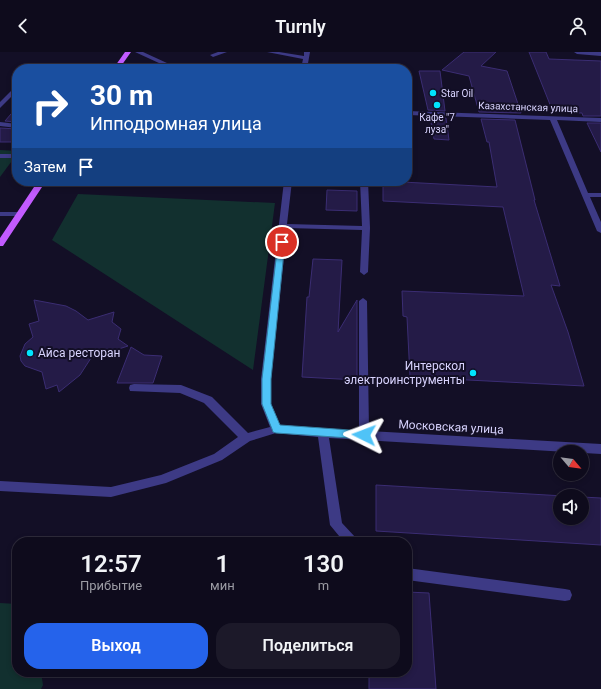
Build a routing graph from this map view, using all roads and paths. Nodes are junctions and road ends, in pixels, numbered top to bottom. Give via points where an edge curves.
1 (128, 52) edge
2 (138, 52) edge
3 (224, 52) edge
4 (270, 52) edge
5 (577, 53) edge
6 (601, 54) edge
7 (306, 55) edge
8 (213, 56) dead end
9 (120, 64) edge
10 (166, 64) edge
11 (12, 93) edge
12 (0, 106) edge
13 (412, 113) edge
14 (553, 119) junction
15 (601, 120) edge
16 (0, 124) edge
17 (12, 125) edge
18 (0, 156) edge
19 (12, 156) edge
20 (39, 186) edge
21 (287, 186) edge
22 (364, 186) edge
23 (586, 195) junction
24 (601, 195) edge
25 (0, 214) edge
26 (20, 214) junction
27 (283, 226) junction
28 (366, 228) junction
29 (601, 232) edge
30 (0, 244) edge
31 (364, 272) dead end
32 (363, 301) dead end
33 (134, 388) dead end
34 (276, 429) junction
35 (323, 433) junction
36 (364, 435) junction
37 (246, 438) junction
38 (601, 449) edge
39 (0, 486) edge
40 (347, 537) edge
41 (412, 575) edge
42 (565, 595) dead end

1 - 9 main road
2 - 10 street
3 - 8 street
4 - 7 street
5 - 6 street
11 - 12 street
13 - 14 street, Казахстанская улица
14 - 15 street, Казахстанская улица
14 - 23 street
16 - 17 street
18 - 19 street
20 - 26 main road
21 - 27 street
22 - 28 street
23 - 24 street
23 - 29 street
25 - 26 street
26 - 30 main road
27 - 28 street
27 - 34 street via 266,379 266,404
28 - 31 street
32 - 36 street
33 - 37 street via 181,389 208,400
34 - 35 street, Московская улица
34 - 37 street
35 - 36 street, Московская улица
35 - 40 street via 336,525
36 - 38 street, Московская улица
37 - 39 street via 218,457 162,480 111,492
41 - 42 street

